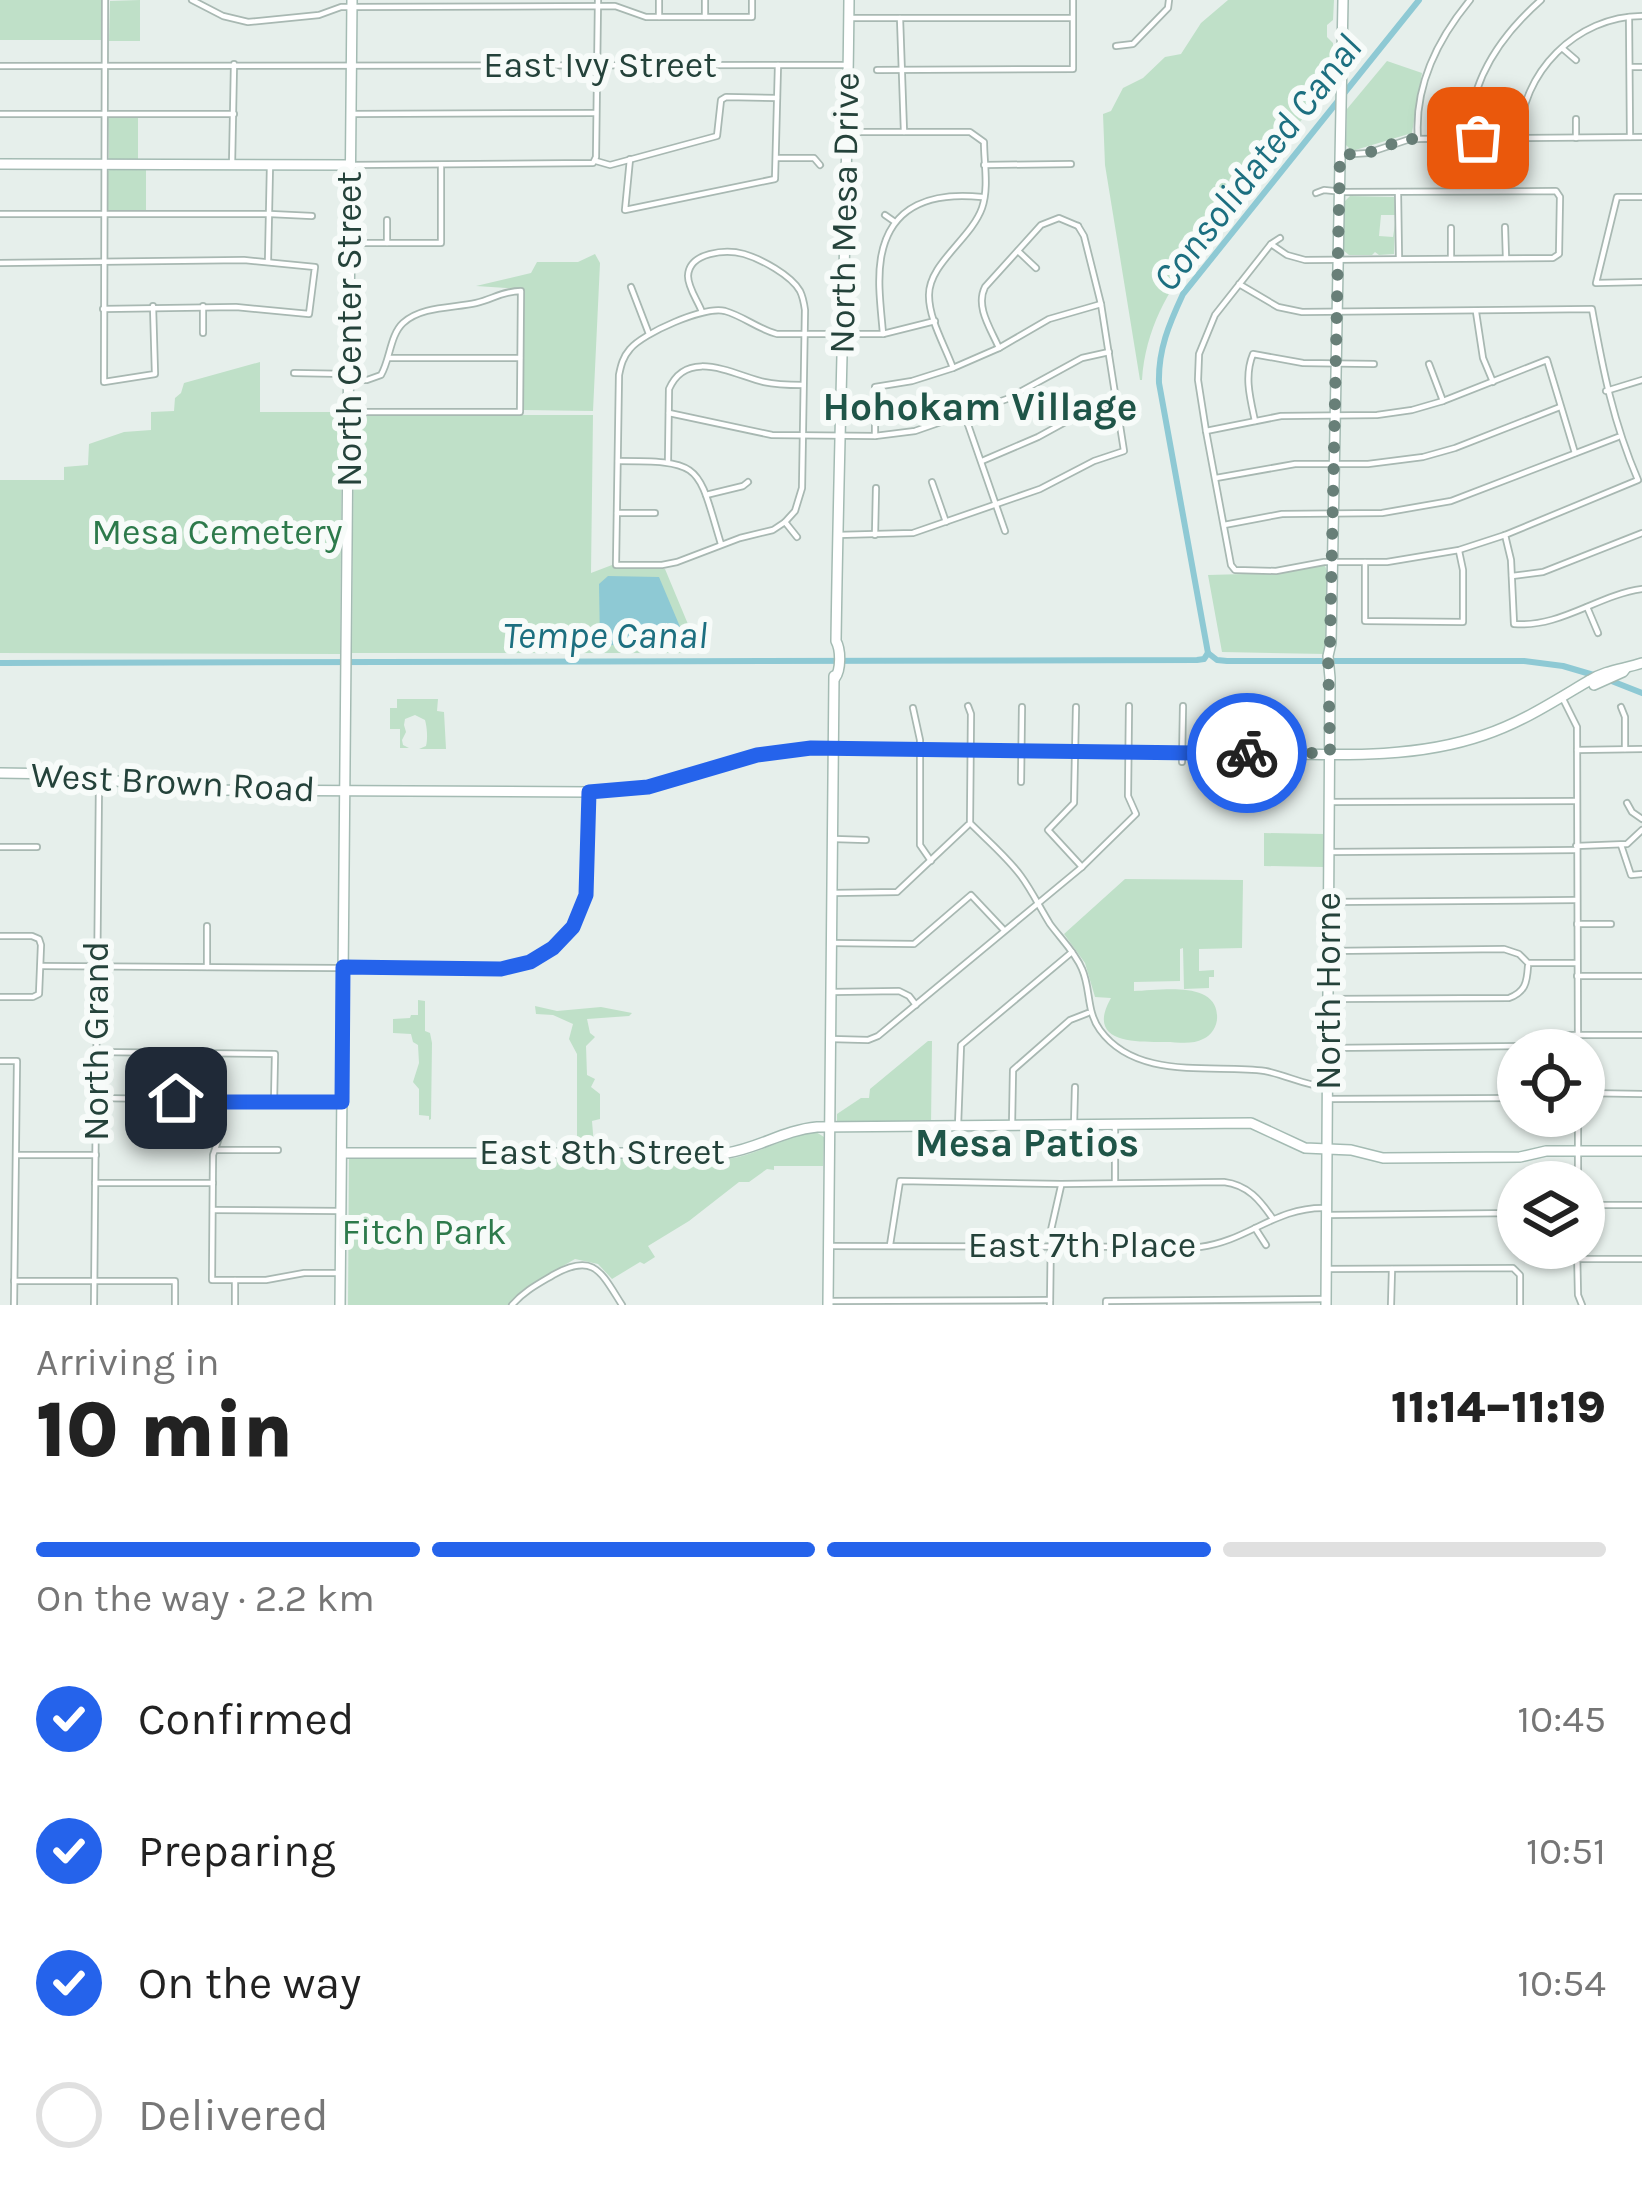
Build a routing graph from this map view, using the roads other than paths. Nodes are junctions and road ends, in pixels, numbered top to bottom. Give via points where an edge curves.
1 (105, 0) edge
2 (191, 0) edge
3 (659, 0) edge
4 (705, 0) edge
5 (752, 0) edge
6 (849, 0) edge
7 (1073, 0) edge
8 (1169, 0) edge
9 (1342, 0) edge
10 (1470, 0) edge
11 (1540, 0) edge
12 (352, 3) edge
13 (598, 3) edge
14 (1629, 16) junction
15 (1642, 16) edge
16 (658, 17) junction
17 (705, 17) junction
18 (849, 18) junction
19 (900, 18) junction
20 (1073, 18) junction
21 (1116, 46) dead end
22 (1562, 48) junction
23 (1576, 60) dead end
24 (234, 64) junction
25 (351, 65) junction
26 (597, 65) junction
27 (778, 65) junction
28 (0, 66) edge
29 (105, 66) junction
30 (848, 66) junction
31 (1630, 67) junction
32 (1642, 67) edge
33 (901, 68) junction
34 (877, 70) dead end
35 (777, 98) junction
36 (596, 113) junction
37 (0, 114) edge
38 (104, 114) junction
39 (234, 114) junction
40 (350, 114) junction
41 (1576, 119) dead end
42 (904, 132) junction
43 (860, 133) dead end
44 (1630, 137) junction
45 (1642, 137) edge
46 (1469, 138) junction
47 (1520, 138) junction
48 (1576, 138) junction
49 (1418, 139) junction
50 (1340, 155) junction
51 (777, 158) junction
52 (630, 159) junction
53 (595, 162) junction
54 (0, 164) edge
55 (104, 164) junction
56 (1071, 164) dead end
57 (232, 165) junction
58 (270, 165) junction
59 (350, 165) junction
60 (441, 165) junction
61 (820, 165) dead end
62 (984, 165) junction
63 (1339, 191) junction
64 (1398, 192) junction
65 (1316, 193) dead end
66 (985, 197) junction
67 (1642, 197) edge
68 (0, 214) edge
69 (103, 214) junction
70 (269, 214) junction
71 (885, 214) dead end
72 (312, 216) dead end
73 (1084, 219) dead end
74 (387, 220) dead end
75 (895, 223) junction
76 (1078, 226) junction
77 (1450, 227) dead end
78 (1505, 227) dead end
79 (1280, 238) dead end
80 (349, 243) junction
81 (387, 243) junction
82 (1271, 244) junction
83 (1018, 251) junction
84 (1451, 258) junction
85 (1506, 258) junction
86 (1399, 259) junction
87 (1338, 260) junction
88 (0, 262) edge
89 (268, 262) junction
90 (103, 263) junction
91 (1036, 268) dead end
92 (1642, 282) edge
93 (1238, 284) junction
94 (631, 287) dead end
95 (1101, 304) junction
96 (153, 306) junction
97 (203, 306) junction
98 (256, 308) junction
99 (103, 309) junction
100 (1476, 310) junction
101 (702, 312) junction
102 (1337, 313) junction
103 (255, 319) dead end
104 (935, 321) junction
105 (203, 333) dead end
106 (649, 334) junction
107 (804, 334) junction
108 (883, 334) junction
109 (842, 335) junction
110 (999, 348) junction
111 (1109, 352) junction
112 (389, 358) junction
113 (520, 358) junction
114 (1336, 364) junction
115 (1374, 364) dead end
116 (1430, 364) dead end
117 (953, 368) junction
118 (294, 374) dead end
119 (347, 377) junction
120 (1642, 380) edge
121 (1492, 382) junction
122 (803, 385) junction
123 (1606, 391) junction
124 (1117, 400) junction
125 (1443, 401) junction
126 (1560, 407) junction
127 (348, 412) junction
128 (668, 413) junction
129 (964, 416) junction
130 (1335, 416) junction
131 (1255, 421) junction
132 (1206, 431) junction
133 (803, 436) junction
134 (838, 436) junction
135 (875, 436) junction
136 (1619, 436) junction
137 (1575, 453) junction
138 (618, 460) junction
139 (668, 461) junction
140 (982, 461) junction
141 (1334, 464) junction
142 (1216, 478) junction
143 (748, 482) dead end
144 (932, 482) dead end
145 (876, 488) dead end
146 (706, 494) junction
147 (997, 504) junction
148 (617, 513) junction
149 (655, 513) dead end
150 (1333, 513) junction
151 (785, 522) junction
152 (946, 522) junction
153 (1224, 525) junction
154 (1005, 531) dead end
155 (1642, 533) edge
156 (837, 535) junction
157 (875, 535) junction
158 (1505, 535) junction
159 (797, 536) dead end
160 (722, 544) junction
161 (1459, 550) junction
162 (1332, 562) junction
163 (1365, 562) junction
164 (1512, 576) junction
165 (1642, 589) edge
166 (1587, 607) junction
167 (1598, 634) dead end
168 (1642, 663) edge
169 (1562, 698) junction
170 (968, 706) dead end
171 (1022, 706) dead end
172 (1076, 706) dead end
173 (1129, 706) dead end
174 (1183, 706) dead end
175 (1621, 707) dead end
176 (913, 708) dead end
177 (835, 748) junction
178 (920, 749) junction
179 (1624, 749) junction
180 (1642, 749) edge
181 (970, 750) junction
182 (1576, 750) junction
183 (1022, 751) junction
184 (1076, 751) junction
185 (1129, 752) junction
186 (1330, 753) junction
187 (1182, 757) junction
188 (0, 773) edge
189 (99, 777) junction
190 (1021, 782) dead end
191 (345, 790) junction
192 (589, 792) junction
193 (1576, 801) junction
194 (1330, 802) junction
195 (1627, 803) dead end
196 (1642, 819) edge
197 (970, 823) junction
198 (1642, 830) edge
199 (834, 839) junction
200 (866, 840) dead end
201 (1621, 845) junction
202 (0, 847) edge
203 (37, 848) dead end
204 (1576, 848) junction
205 (1329, 852) junction
206 (931, 861) junction
207 (1082, 867) junction
208 (1642, 874) edge
209 (833, 893) junction
210 (1576, 900) junction
211 (1329, 902) junction
212 (1037, 905) junction
213 (1577, 924) junction
214 (1611, 924) dead end
215 (207, 926) dead end
216 (1004, 930) junction
217 (0, 936) edge
218 (832, 943) junction
219 (1328, 950) junction
220 (1072, 952) junction
221 (1528, 963) junction
222 (1577, 963) junction
223 (41, 966) junction
224 (97, 966) junction
225 (207, 967) junction
226 (343, 967) junction
227 (1577, 976) junction
228 (1642, 976) edge
229 (832, 992) junction
230 (0, 997) edge
231 (1328, 999) junction
232 (916, 1005) junction
233 (1090, 1012) junction
234 (1578, 1029) edge
235 (1642, 1035) edge
236 (1605, 1036) edge
237 (831, 1040) junction
238 (1497, 1046) edge
239 (1328, 1048) junction
240 (96, 1052) junction
241 (219, 1054) junction
242 (0, 1061) edge
243 (1075, 1087) dead end
244 (1328, 1087) junction
245 (1605, 1093) edge
246 (1642, 1094) edge
247 (96, 1098) junction
248 (1497, 1098) edge
249 (1328, 1099) junction
250 (219, 1100) junction
251 (274, 1102) junction
252 (342, 1102) junction
253 (1115, 1124) junction
254 (1012, 1125) junction
255 (1074, 1125) junction
256 (830, 1126) junction
257 (958, 1126) junction
258 (1578, 1137) edge
259 (215, 1150) junction
260 (278, 1150) dead end
261 (1328, 1150) junction
262 (1578, 1151) junction
263 (1642, 1151) edge
264 (342, 1153) junction
265 (15, 1155) junction
266 (95, 1155) junction
267 (1578, 1161) edge
268 (1115, 1182) junction
269 (95, 1183) junction
270 (213, 1184) junction
271 (1061, 1184) junction
272 (1605, 1205) edge
273 (1642, 1205) edge
274 (213, 1210) junction
275 (341, 1211) junction
276 (1327, 1211) junction
277 (1497, 1214) edge
278 (1273, 1219) junction
279 (1255, 1228) junction
280 (890, 1245) junction
281 (1265, 1245) dead end
282 (829, 1246) junction
283 (1050, 1248) junction
284 (1605, 1259) edge
285 (1642, 1259) edge
286 (1392, 1268) junction
287 (1326, 1269) junction
288 (1577, 1269) edge
289 (341, 1274) junction
290 (235, 1280) junction
291 (14, 1281) junction
292 (94, 1281) junction
293 (1050, 1302) edge
294 (1326, 1302) edge
295 (828, 1303) edge
296 (1106, 1303) edge
297 (14, 1305) edge
298 (94, 1305) edge
299 (175, 1305) edge
300 (235, 1305) edge
301 (340, 1305) edge
302 (512, 1305) edge
303 (622, 1305) edge
304 (1391, 1305) edge
305 (1520, 1305) edge
306 (1582, 1305) edge

1 - 29 street
2 - 12 street via 248,22
3 - 16 street
4 - 17 street
5 - 17 street via 752,17
6 - 18 street, North Mesa Drive
7 - 20 street
8 - 21 street via 1132,44
9 - 50 street, North Horne
10 - 49 street via 1426,73
11 - 46 street via 1483,71
12 - 13 street
12 - 25 street, North Center Street
13 - 16 street
13 - 26 street
14 - 15 street
14 - 22 street via 1591,26
14 - 31 street
16 - 17 street
18 - 19 street
18 - 30 street, North Mesa Drive
19 - 20 street
19 - 33 street
20 - 33 street via 1073,69
22 - 23 street
22 - 47 street via 1528,92
24 - 25 street, East Ivy Street
24 - 29 street, East Ivy Street
24 - 39 street
25 - 26 street, East Ivy Street
25 - 40 street, North Center Street
26 - 27 street, East Ivy Street
26 - 36 street
27 - 30 street, East Ivy Street
27 - 35 street
28 - 29 street, East Ivy Street
29 - 38 street
30 - 109 street, North Mesa Drive
31 - 32 street
31 - 44 street
33 - 34 street
33 - 42 street
35 - 51 street
35 - 52 street via 726,97 712,138
36 - 40 street
36 - 53 street
37 - 38 street
38 - 39 street
38 - 55 street
39 - 57 street
40 - 59 street, North Center Street
41 - 48 street
42 - 43 street
42 - 62 street via 970,133 984,142
44 - 45 street
44 - 48 street
46 - 47 street
46 - 49 street
47 - 48 street
49 - 50 street
50 - 63 street, North Horne
51 - 52 street via 776,177 626,210
51 - 61 street
52 - 53 street
53 - 60 street
54 - 55 street
55 - 57 street
55 - 69 street
56 - 62 street
57 - 58 street
58 - 59 street
58 - 70 street
59 - 60 street
59 - 80 street, North Center Street
60 - 81 street via 441,244
62 - 66 street
63 - 64 street
63 - 65 street
63 - 87 street, North Horne
64 - 85 street via 1556,191 1557,256
64 - 86 street
66 - 75 street via 935,196
66 - 104 street via 930,285
67 - 92 street via 1617,197 1596,283
68 - 69 street
69 - 70 street
69 - 90 street
70 - 72 street
70 - 89 street
71 - 75 street
73 - 76 street
74 - 81 street
75 - 108 street via 880,265
76 - 83 street via 1059,218 1038,222
76 - 95 street
77 - 84 street
78 - 85 street
79 - 82 street
80 - 81 street
80 - 119 street, North Center Street
82 - 87 street via 1305,260
82 - 93 street
83 - 91 street
83 - 110 street via 981,294
84 - 85 street
84 - 86 street
86 - 87 street
87 - 102 street, North Horne
88 - 90 street
89 - 90 street
89 - 98 street via 315,267 308,314
90 - 99 street
93 - 102 street via 1278,307
93 - 132 street via 1198,354
94 - 106 street
95 - 110 street via 1049,319
95 - 111 street
96 - 97 street
96 - 99 street
96 - 99 street via 155,374 104,382
97 - 98 street
97 - 105 street
98 - 103 street
100 - 102 street
100 - 121 street
100 - 123 street via 1592,309
101 - 106 street
101 - 107 street via 727,311 763,330
101 - 107 street via 689,283 692,264 717,253 760,257 798,286
102 - 114 street, North Horne
104 - 108 street
104 - 117 street
106 - 138 street via 621,364
107 - 109 street
107 - 122 street
108 - 109 street
109 - 134 street, North Mesa Drive
110 - 117 street
111 - 124 street
111 - 129 street
112 - 113 street
112 - 113 street via 400,326 412,317 521,291
112 - 119 street via 373,379
113 - 127 street via 520,412
114 - 115 street
114 - 130 street, North Horne
114 - 131 street via 1253,353
116 - 125 street
117 - 135 street via 875,387
118 - 119 street
119 - 127 street, North Center Street
120 - 123 street
121 - 125 street
121 - 126 street via 1546,360
122 - 128 street via 696,367 672,381
122 - 133 street
123 - 136 street
124 - 140 street
124 - 147 street via 1124,451
125 - 130 street
126 - 137 street
126 - 141 street via 1423,457
127 - 191 street, North Center Street
128 - 133 street
128 - 139 street
129 - 135 street
129 - 140 street
130 - 131 street
130 - 141 street, North Horne
131 - 132 street
132 - 142 street
133 - 134 street
133 - 151 street via 800,500
134 - 135 street
134 - 156 street, North Mesa Drive
136 - 137 street
136 - 158 street via 1638,480
137 - 150 street via 1450,501
138 - 139 street
138 - 148 street
139 - 146 street via 696,474
140 - 147 street
141 - 142 street
141 - 150 street, North Horne
142 - 153 street
143 - 146 street
144 - 152 street
145 - 157 street
146 - 160 street
147 - 152 street
147 - 154 street
148 - 149 street
148 - 160 street via 616,566 662,566
150 - 153 street
150 - 162 street, North Horne
151 - 159 street
151 - 160 street
152 - 157 street
153 - 162 street via 1233,568
155 - 164 street via 1544,572
156 - 157 street
156 - 177 street, North Mesa Drive
158 - 161 street
158 - 164 street
161 - 163 street
161 - 163 street via 1463,622 1365,621
162 - 163 street
162 - 186 street, North Horne
164 - 166 street via 1514,624
165 - 166 street
166 - 167 street
168 - 169 street, West Brown Road
169 - 182 street via 1576,721
169 - 186 street, West Brown Road via 1450,745
170 - 181 street
171 - 183 street
172 - 184 street
173 - 185 street
174 - 187 street
175 - 179 street
176 - 178 street
177 - 178 street, West Brown Road
177 - 192 street, West Brown Road via 777,752 648,787
177 - 199 street, North Mesa Drive
178 - 181 street, West Brown Road
178 - 206 street via 920,844
179 - 180 street
179 - 182 street
181 - 183 street, West Brown Road
181 - 197 street
182 - 193 street
183 - 184 street, West Brown Road
183 - 190 street
184 - 185 street, West Brown Road
184 - 207 street via 1074,803 1048,830
185 - 187 street, West Brown Road
185 - 207 street via 1136,814
186 - 187 street, West Brown Road
186 - 194 street, North Horne
188 - 189 street, West Brown Road
189 - 191 street, West Brown Road via 181,789
189 - 224 street, North Grand
191 - 192 street, West Brown Road
191 - 226 street, North Center Street
192 - 226 street via 587,889 573,927 553,948 501,969
193 - 194 street
193 - 204 street
194 - 205 street, North Horne
195 - 196 street
197 - 206 street
197 - 212 street via 1017,871
198 - 201 street
199 - 200 street
199 - 209 street, North Mesa Drive
201 - 204 street
201 - 208 street via 1630,875
202 - 203 street
204 - 205 street
204 - 210 street
205 - 211 street, North Horne
206 - 209 street via 897,892
207 - 212 street
209 - 218 street, North Mesa Drive
210 - 211 street
210 - 213 street
211 - 219 street, North Horne
212 - 216 street
212 - 220 street
213 - 214 street
213 - 222 street
215 - 225 street
216 - 218 street via 971,895 908,946
216 - 232 street
217 - 223 street via 39,939
218 - 229 street, North Mesa Drive
219 - 221 street via 1504,949 1525,953
219 - 231 street, North Horne
220 - 233 street
220 - 257 street via 961,1045
221 - 222 street
221 - 231 street via 1525,994 1508,998
222 - 227 street
223 - 224 street
223 - 230 street via 39,994
224 - 225 street
224 - 240 street, North Grand
225 - 226 street
226 - 252 street, North Center Street
227 - 228 street
227 - 234 street
229 - 232 street via 899,992
229 - 237 street, North Mesa Drive
231 - 239 street, North Horne
232 - 237 street via 878,1036
233 - 244 street via 1116,1046 1142,1059 1195,1071 1273,1072
233 - 254 street via 1013,1070
235 - 236 street
237 - 256 street, North Mesa Drive
238 - 239 street
239 - 244 street, North Horne
240 - 241 street
240 - 247 street, North Grand
241 - 250 street
241 - 251 street via 274,1054
242 - 265 street via 17,1061
243 - 255 street
244 - 249 street, North Horne
245 - 246 street
247 - 250 street
247 - 266 street, North Grand
248 - 249 street
249 - 261 street, North Horne
250 - 251 street
250 - 259 street
251 - 252 street
252 - 264 street, North Center Street
253 - 255 street, East 8th Street
253 - 261 street, East 8th Street via 1251,1123 1295,1146
253 - 268 street
254 - 255 street, East 8th Street
254 - 257 street, East 8th Street
256 - 257 street, East 8th Street
256 - 264 street, East 8th Street via 727,1153
256 - 282 street, North Mesa Drive
258 - 262 street
259 - 260 street
259 - 270 street
261 - 262 street, East 8th Street via 1383,1158
261 - 276 street, North Horne
262 - 263 street, East 8th Street
262 - 267 street
264 - 275 street, North Center Street
265 - 266 street
265 - 291 street
266 - 269 street, North Grand
268 - 271 street
268 - 278 street via 1233,1183
269 - 270 street
269 - 292 street, North Grand
270 - 274 street
271 - 280 street via 900,1181
271 - 283 street
272 - 273 street
274 - 275 street
274 - 290 street via 212,1280
275 - 289 street, North Center Street
276 - 277 street, East 7th Place
276 - 278 street, East 7th Place via 1294,1209
276 - 287 street, North Horne
278 - 279 street, East 7th Place
279 - 281 street
279 - 283 street, East 7th Place via 1200,1247
280 - 282 street, East 7th Place
280 - 283 street, East 7th Place
282 - 295 street, North Mesa Drive
283 - 293 street
284 - 285 street
286 - 287 street
286 - 304 street
286 - 305 street via 1513,1268
287 - 294 street, North Horne
288 - 306 street
289 - 290 street
289 - 301 street, North Center Street
290 - 300 street
291 - 292 street
291 - 297 street
292 - 298 street, North Grand
292 - 299 street via 175,1280
293 - 295 street
294 - 296 street
302 - 303 street via 576,1264 599,1270

